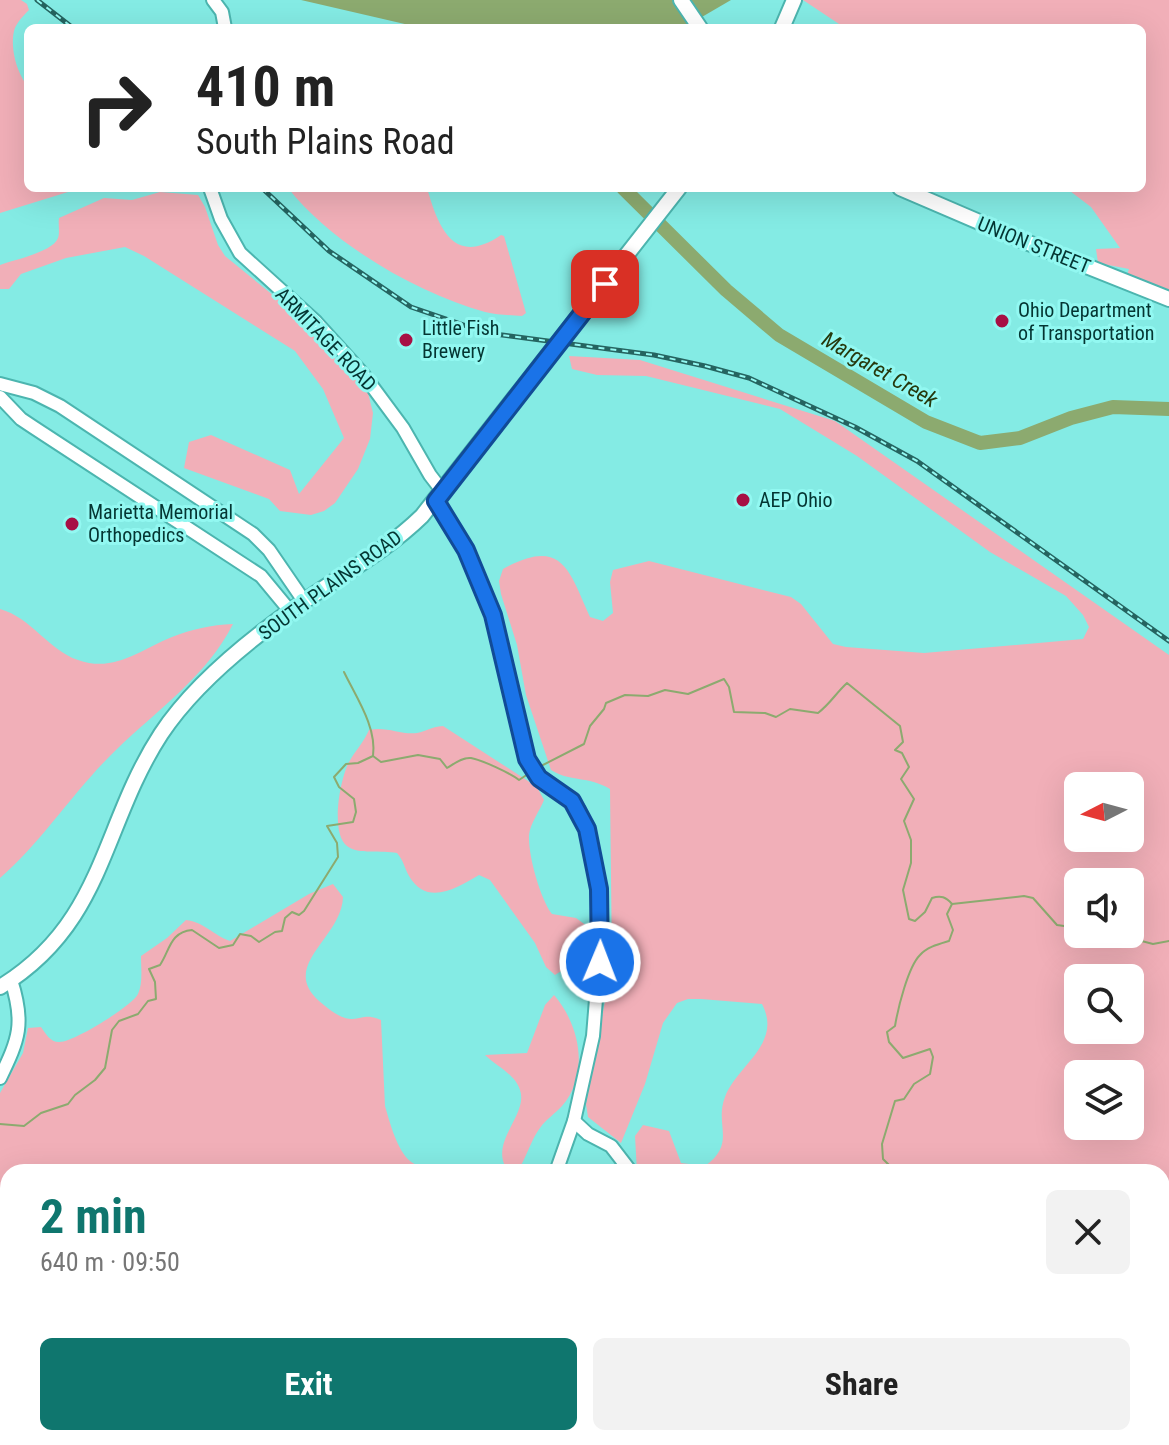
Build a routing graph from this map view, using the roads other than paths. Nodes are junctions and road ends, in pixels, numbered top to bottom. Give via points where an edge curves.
1 (213, 0) edge
2 (681, 0) edge
3 (794, 0) edge
4 (224, 24) edge
5 (697, 24) edge
6 (784, 24) edge
7 (211, 192) edge
8 (676, 192) edge
9 (909, 192) edge
10 (1169, 299) edge
11 (0, 384) edge
12 (0, 397) edge
13 (439, 496) junction
14 (304, 601) junction
15 (290, 611) junction
16 (6, 984) edge
17 (0, 1078) edge
18 (574, 1121) junction
19 (559, 1164) edge
20 (625, 1164) edge

1 - 4 street
2 - 5 main road
3 - 6 main road
7 - 13 street, ARMITAGE ROAD via 240,253 316,322 363,374 403,428
8 - 13 main road, SOUTH PLAINS ROAD
9 - 10 main road, UNION STREET
11 - 14 street via 60,406 253,534
12 - 15 street via 21,419 261,576
13 - 14 main road, SOUTH PLAINS ROAD via 409,529
13 - 18 street, ARMITAGE ROAD via 493,615 531,766 572,801 587,829 599,889 601,938 585,1081
14 - 15 main road, SOUTH PLAINS ROAD
15 - 16 main road, SOUTH PLAINS ROAD via 171,719 141,770 84,901 40,958
16 - 17 street via 20,1009 20,1028
18 - 19 street
18 - 20 street via 611,1146

